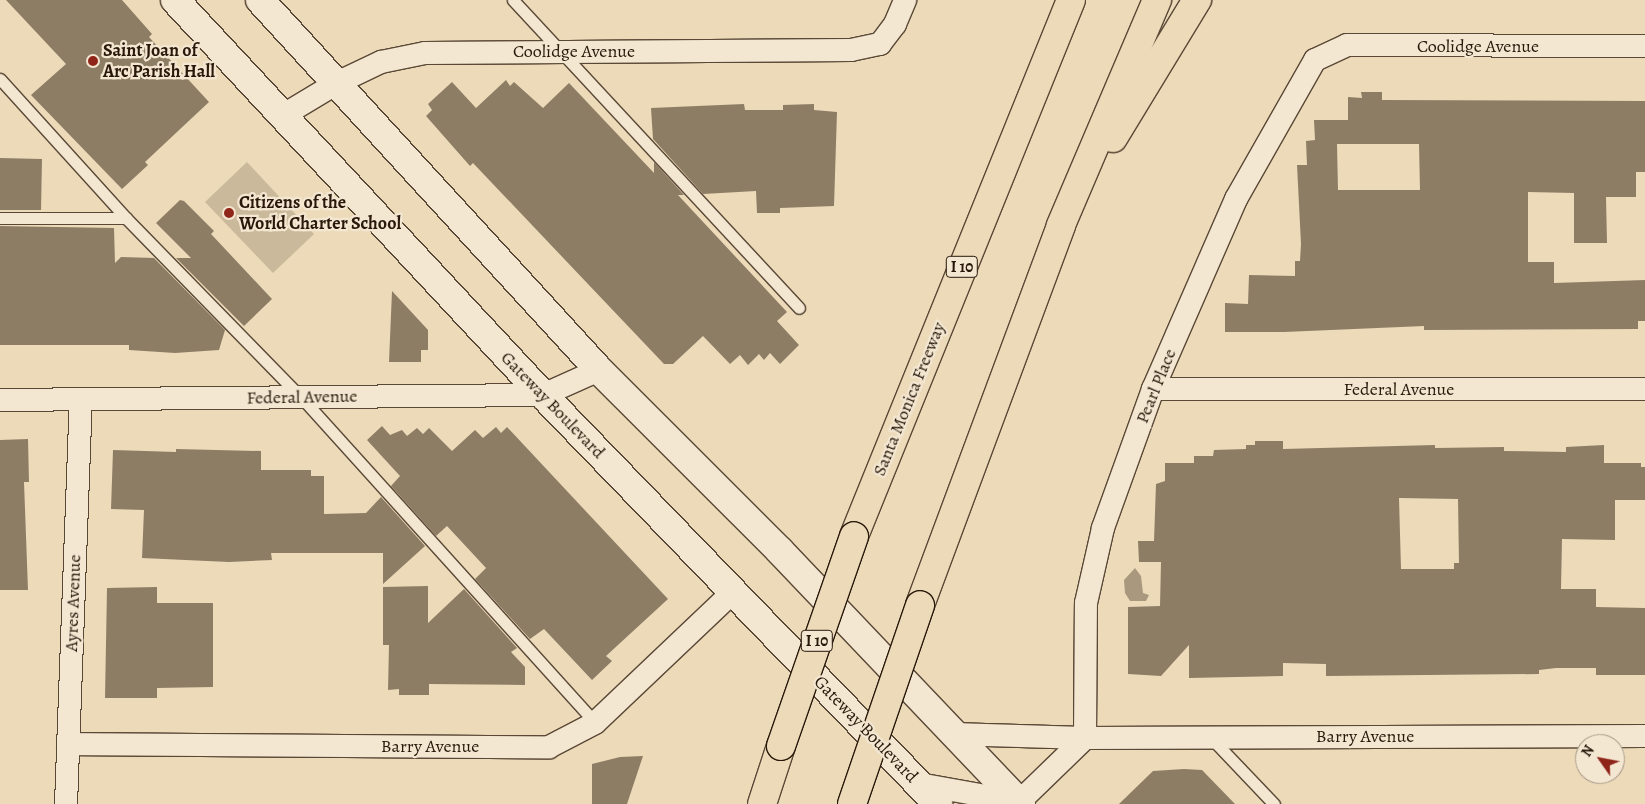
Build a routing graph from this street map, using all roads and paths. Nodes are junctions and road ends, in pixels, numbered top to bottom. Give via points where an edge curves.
1 (175, 0) edge
2 (260, 0) edge
3 (513, 0) edge
4 (905, 0) edge
5 (1071, 0) edge
6 (1157, 0) edge
7 (1197, 0) edge
8 (1645, 46) edge
9 (561, 51) junction
10 (1315, 60) joint
11 (0, 79) edge
12 (337, 83) junction
13 (282, 116) junction
14 (0, 218) edge
15 (126, 218) junction
16 (1061, 224) junction
17 (799, 308) dead end
18 (599, 370) junction
19 (1154, 388) junction
20 (1645, 389) edge
21 (543, 395) junction
22 (300, 396) junction
23 (0, 400) edge
24 (81, 402) junction
25 (734, 592) junction
26 (595, 723) junction
27 (953, 734) junction
28 (1209, 736) junction
29 (1645, 736) edge
30 (1084, 738) junction
31 (68, 744) junction
32 (919, 784) junction
33 (1020, 803) edge
34 (66, 804) edge
35 (762, 804) edge
36 (852, 804) edge
37 (938, 804) edge
38 (1274, 804) edge

1 - 13 main road, Gateway Boulevard
2 - 12 main road
3 - 9 lane
4 - 9 street, Coolidge Avenue via 895,24 880,44 851,50
5 - 35 highway, Santa Monica Freeway / I 10, bridge via 854,536
6 - 16 highway
7 - 16 highway
8 - 10 street, Coolidge Avenue via 1347,45
9 - 12 street, Coolidge Avenue via 425,53 382,62
9 - 17 lane
10 - 19 street, Pearl Place via 1236,200
11 - 15 lane
12 - 13 street, Coolidge Avenue
12 - 18 main road
13 - 21 main road, Gateway Boulevard
14 - 15 lane
15 - 22 lane
16 - 36 highway, bridge via 920,605
18 - 21 street, Federal Avenue
18 - 27 main road via 779,550
19 - 20 street, Federal Avenue
19 - 30 street, Pearl Place via 1103,528 1086,603
21 - 22 street, Federal Avenue
21 - 25 main road, Gateway Boulevard
22 - 24 street, Federal Avenue
22 - 26 lane
23 - 24 street, Federal Avenue
24 - 31 street, Ayres Avenue
25 - 26 street, Barry Avenue
25 - 32 main road, Gateway Boulevard
26 - 31 street, Barry Avenue via 549,746
27 - 30 street, Barry Avenue
27 - 33 main road
28 - 29 street, Barry Avenue
28 - 30 street, Barry Avenue
28 - 38 lane
30 - 33 street
31 - 34 street, Ayres Avenue
32 - 33 street
32 - 37 main road, Gateway Boulevard

